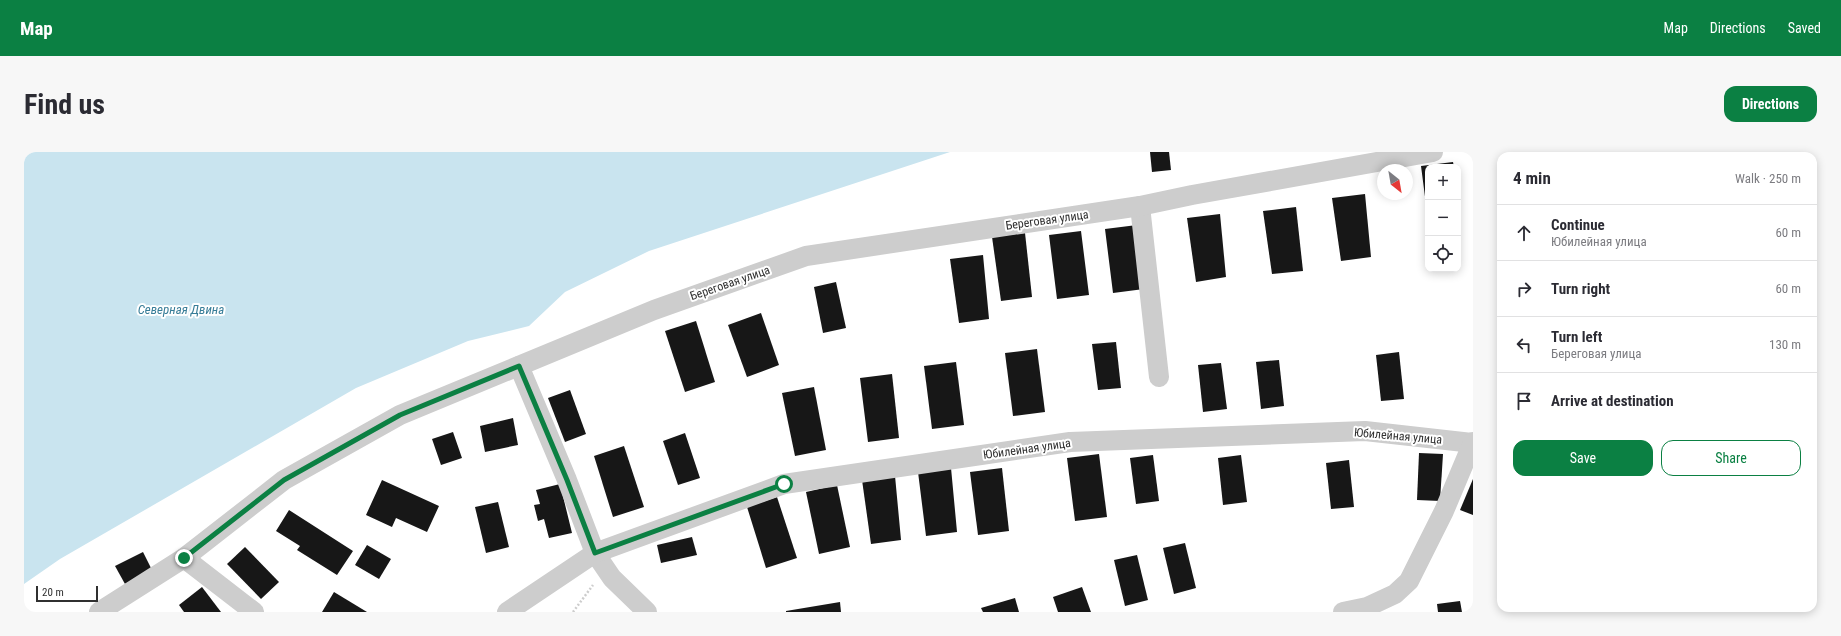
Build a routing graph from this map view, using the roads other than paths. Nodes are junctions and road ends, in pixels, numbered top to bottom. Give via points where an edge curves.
1 (1433, 152) edge
2 (1140, 206) junction
3 (519, 366) junction
4 (1159, 377) dead end
5 (1473, 443) edge
6 (184, 558) junction
7 (600, 561) junction
8 (99, 612) edge
9 (254, 612) edge
10 (507, 612) edge
11 (647, 612) edge
12 (1343, 612) edge

1 - 2 street, Береговая улица via 1192,194
2 - 3 street, Береговая улица via 806,256 654,310
2 - 4 street
3 - 6 street, Береговая улица via 400,415 284,480
3 - 7 street
5 - 7 street, Юбилейная улица via 1365,431 1070,442 784,484
5 - 12 street via 1444,511 1409,581 1395,594 1367,607
6 - 8 street, Береговая улица
6 - 9 street
7 - 10 street, Юбилейная улица
7 - 11 street via 612,578

